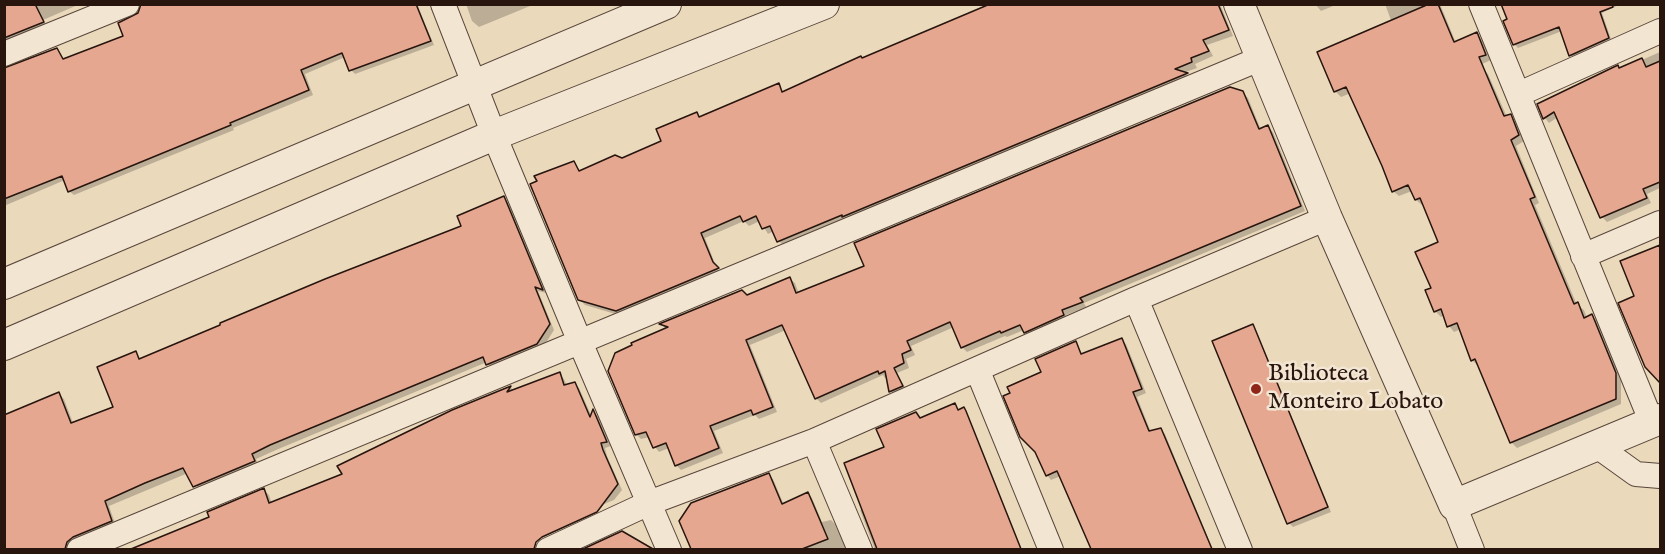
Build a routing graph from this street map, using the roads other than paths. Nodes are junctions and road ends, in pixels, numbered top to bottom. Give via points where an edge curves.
1 (127, 4) edge
2 (443, 4) edge
3 (666, 4) edge
4 (824, 4) edge
5 (1239, 4) edge
6 (1481, 4) edge
7 (1660, 31) edge
8 (4, 54) edge
9 (1262, 58) junction
10 (476, 84) junction
11 (1519, 94) junction
12 (494, 135) junction
13 (1328, 218) junction
14 (1660, 223) edge
15 (1583, 256) junction
16 (4, 284) edge
17 (1136, 299) junction
18 (580, 342) junction
19 (4, 345) edge
20 (977, 369) junction
21 (1656, 421) edge
22 (814, 441) junction
23 (1597, 446) junction
24 (1660, 476) edge
25 (650, 503) junction
26 (1454, 505) junction
27 (79, 549) edge
28 (548, 549) edge
29 (669, 549) edge
30 (860, 549) edge
31 (1051, 549) edge
32 (1240, 549) edge
33 (1472, 549) edge

1 - 8 street
2 - 10 street
3 - 10 street
4 - 12 street
5 - 9 street
6 - 11 street
7 - 11 street
9 - 13 street
9 - 18 street
10 - 12 street
10 - 16 street
11 - 15 street
12 - 18 street
12 - 19 street
13 - 17 street
13 - 26 street
14 - 15 street
15 - 21 street
17 - 20 street
17 - 32 street
18 - 25 street
18 - 27 street
20 - 22 street
20 - 31 street
21 - 23 street
22 - 25 street
22 - 30 street
23 - 24 street via 1636,474
23 - 26 street
25 - 28 street
25 - 29 street
26 - 33 street

